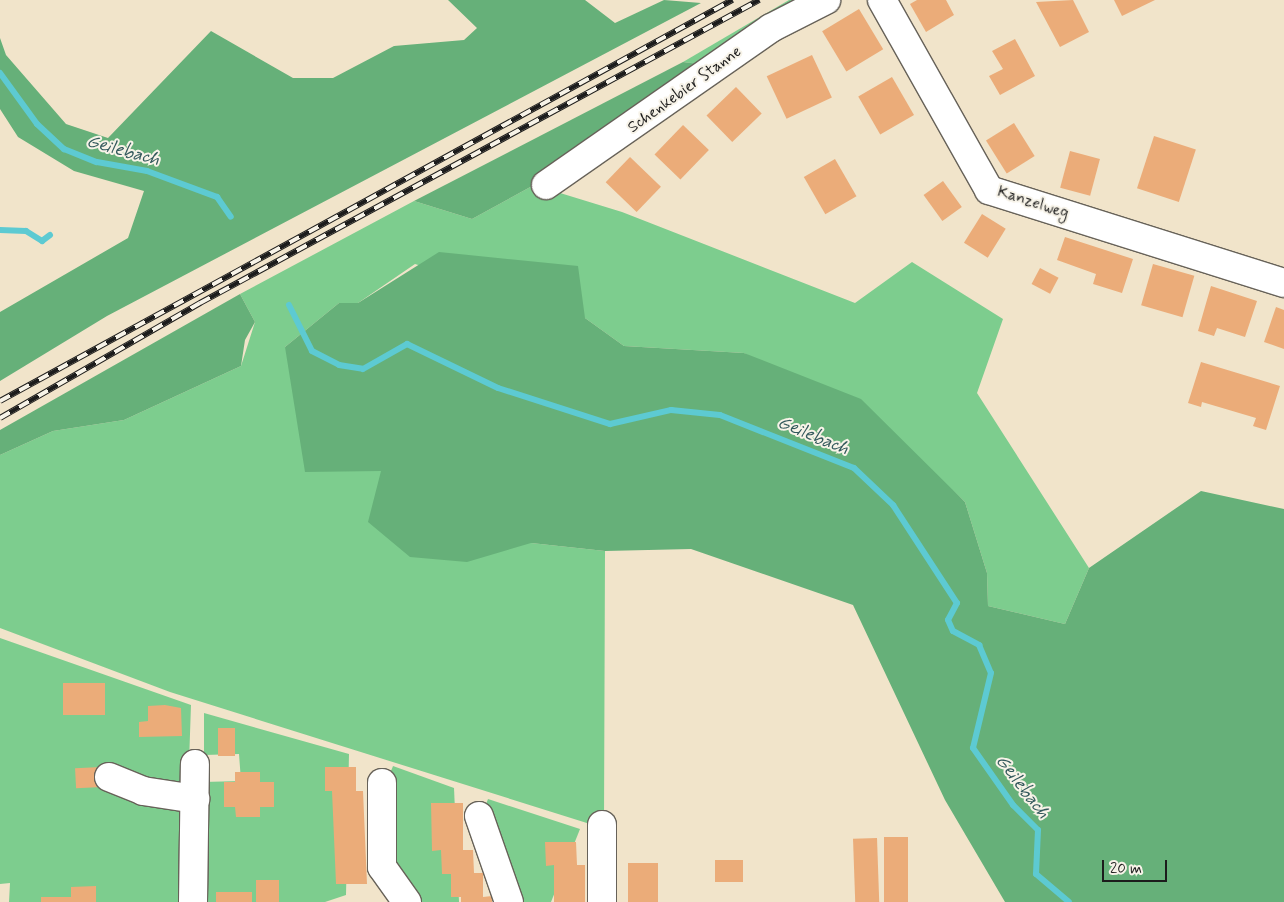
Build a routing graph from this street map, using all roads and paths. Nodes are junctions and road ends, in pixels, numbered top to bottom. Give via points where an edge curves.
1 (826, 0) edge
2 (882, 0) edge
3 (546, 185) dead end
4 (1284, 283) edge
5 (195, 764) dead end
6 (109, 777) dead end
7 (382, 783) dead end
8 (195, 799) junction
9 (480, 816) dead end
10 (602, 830) dead end
11 (193, 902) edge
12 (407, 902) edge
13 (509, 902) edge
14 (602, 902) edge

1 - 3 street, Schenkebier Stanne via 771,28
2 - 4 street, Kanzelweg via 989,190
5 - 8 street
6 - 8 street via 144,791
7 - 12 street via 382,867
8 - 11 street
9 - 13 street
10 - 14 street

